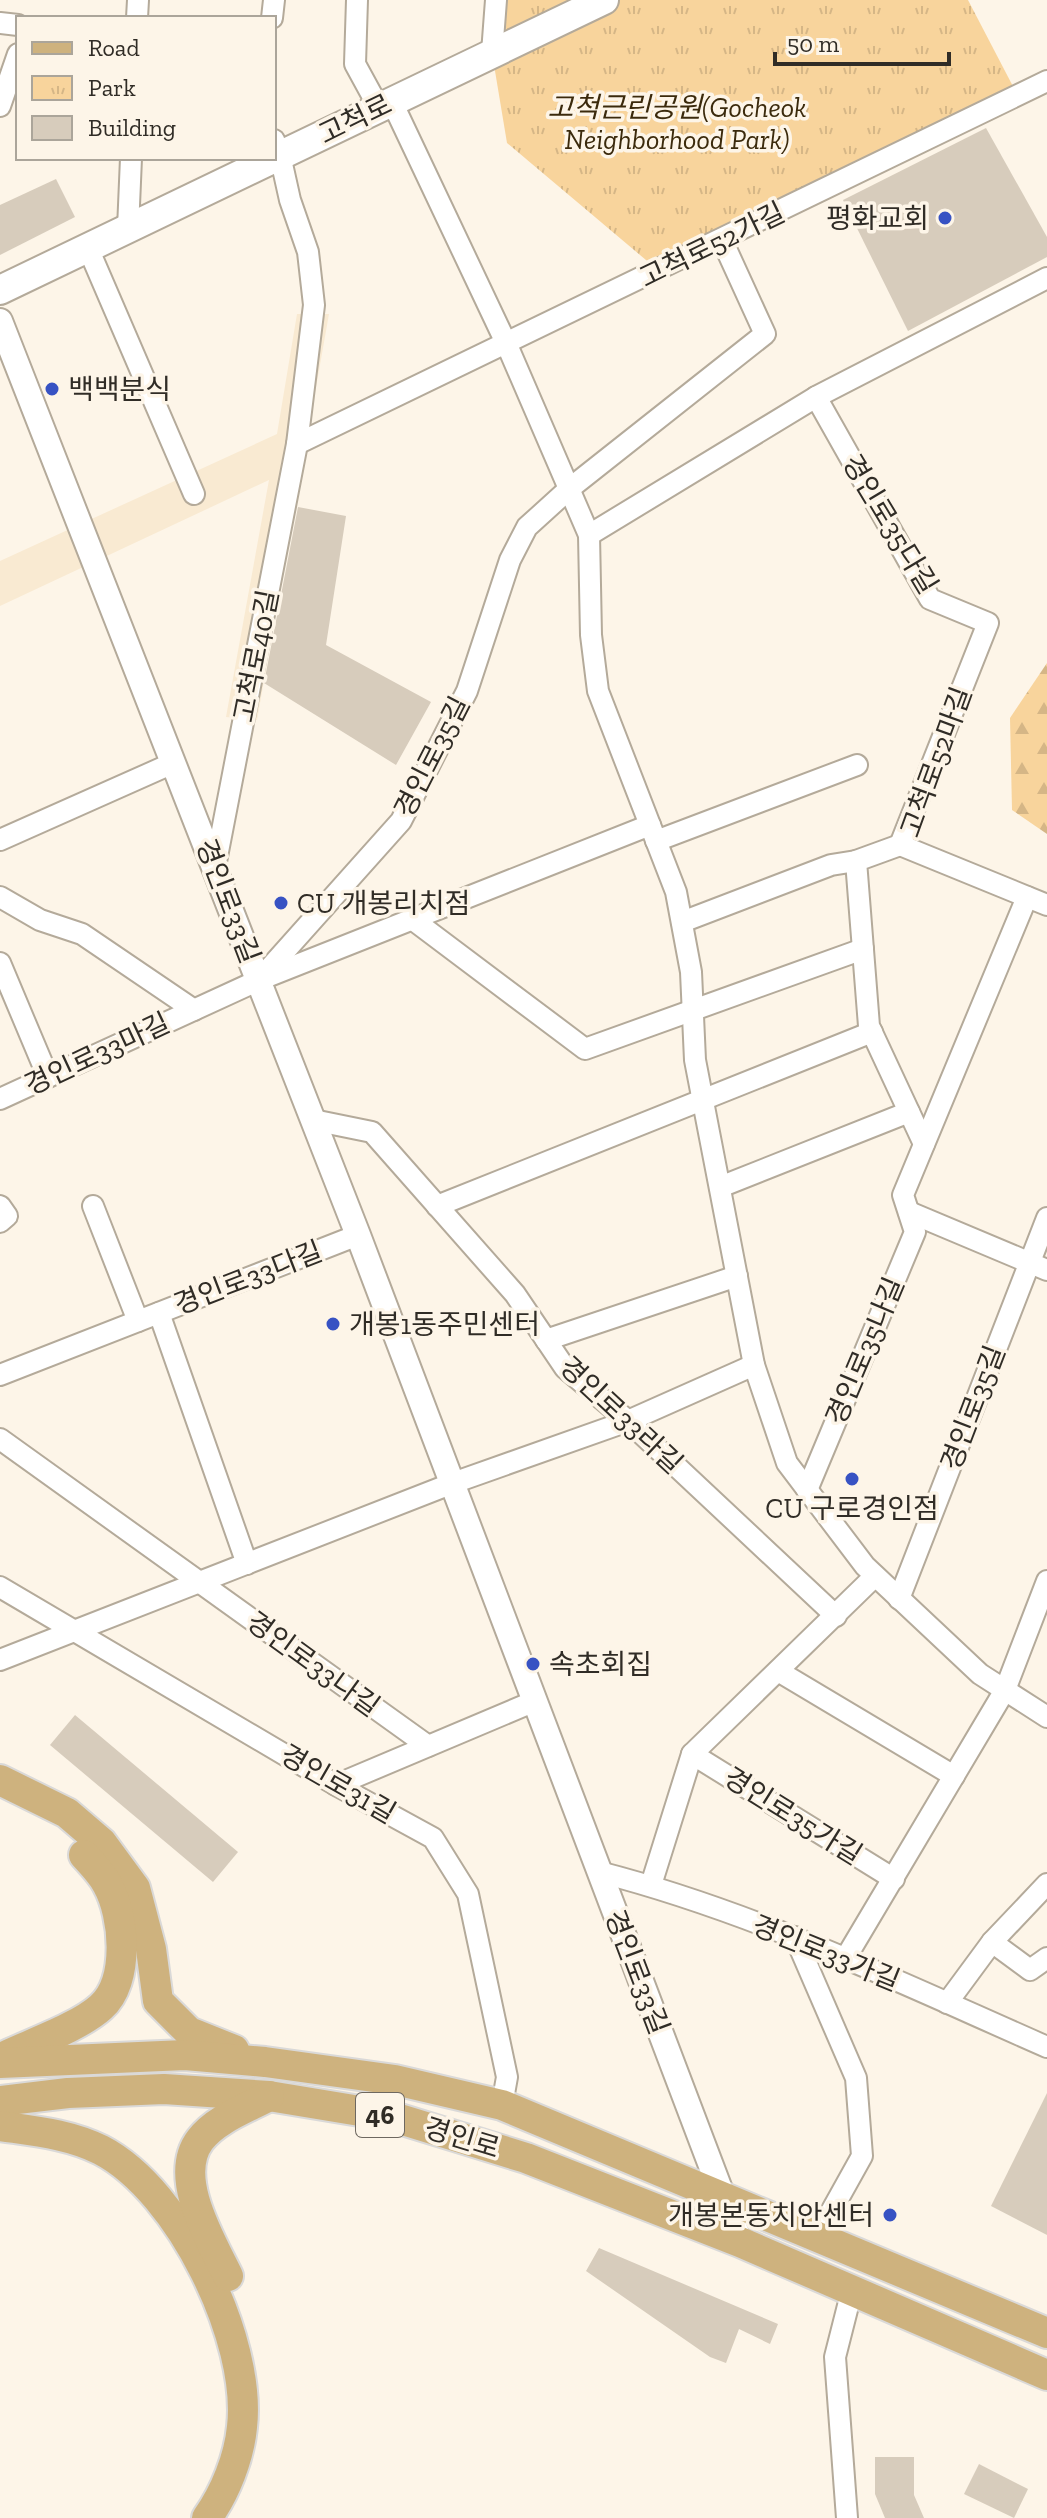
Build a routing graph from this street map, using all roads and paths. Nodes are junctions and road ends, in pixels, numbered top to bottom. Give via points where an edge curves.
1 (357, 0) edge
2 (496, 0) edge
3 (604, 0) edge
4 (492, 53) junction
5 (16, 60) edge
6 (1047, 81) edge
7 (386, 105) junction
8 (0, 106) edge
9 (277, 148) edge
10 (131, 160) edge
11 (255, 160) edge
12 (128, 229) junction
13 (722, 240) junction
14 (88, 248) junction
15 (1047, 278) edge
16 (0, 290) edge
17 (0, 321) edge
18 (507, 345) junction
19 (816, 397) junction
20 (297, 444) junction
21 (569, 489) junction
22 (194, 494) dead end
23 (589, 535) junction
24 (988, 623) joint
25 (173, 763) junction
26 (857, 765) dead end
27 (653, 833) junction
28 (0, 840) edge
29 (900, 845) junction
30 (856, 861) junction
31 (215, 867) junction
32 (0, 897) edge
33 (1027, 897) junction
34 (1047, 905) edge
35 (412, 919) junction
36 (682, 922) junction
37 (863, 949) junction
38 (0, 963) edge
39 (259, 980) junction
40 (194, 1010) junction
41 (693, 1012) junction
42 (872, 1032) junction
43 (48, 1077) junction
44 (703, 1098) junction
45 (0, 1099) edge
46 (909, 1112) junction
47 (313, 1120) junction
48 (924, 1144) junction
49 (720, 1187) junction
50 (0, 1206) edge
51 (93, 1206) dead end
52 (437, 1206) junction
53 (909, 1212) junction
54 (1047, 1218) edge
55 (0, 1222) edge
56 (358, 1235) junction
57 (1038, 1266) edge
58 (737, 1276) junction
59 (159, 1313) junction
60 (138, 1321) junction
61 (546, 1340) junction
62 (754, 1365) junction
63 (0, 1375) edge
64 (628, 1421) junction
65 (0, 1439) edge
66 (453, 1483) junction
67 (807, 1490) junction
68 (247, 1564) junction
69 (875, 1576) junction
70 (1047, 1581) edge
71 (199, 1582) junction
72 (0, 1587) edge
73 (899, 1599) junction
74 (836, 1616) junction
75 (74, 1631) junction
76 (0, 1660) edge
77 (778, 1671) junction
78 (1005, 1690) junction
79 (535, 1701) junction
80 (1047, 1717) edge
81 (428, 1746) junction
82 (692, 1754) junction
83 (954, 1776) junction
84 (0, 1780) edge
85 (336, 1785) junction
86 (0, 1799) edge
87 (599, 1872) junction
88 (894, 1879) junction
89 (1047, 1884) edge
90 (651, 1885) junction
91 (795, 1937) junction
92 (992, 1942) junction
93 (1047, 1958) edge
94 (845, 1959) junction
95 (947, 2003) junction
96 (1047, 2047) edge
97 (0, 2060) edge
98 (265, 2062) junction
99 (269, 2096) junction
100 (0, 2101) edge
101 (502, 2105) junction
102 (0, 2126) edge
103 (722, 2196) junction
104 (818, 2235) junction
105 (740, 2242) junction
106 (852, 2290) junction
107 (1047, 2333) edge
108 (1047, 2375) edge
109 (207, 2518) edge
110 (229, 2518) edge
111 (847, 2518) edge

1 - 7 street via 355,64
2 - 4 street
3 - 4 main road, 고척로
4 - 7 main road, 고척로
5 - 8 street
6 - 13 street, 고척로52가길
7 - 9 main road, 고척로
7 - 18 street
9 - 20 street, 고척로40길 via 308,252 314,305
10 - 12 street
11 - 12 main road, 고척로
12 - 14 main road, 고척로
13 - 18 street, 고척로52가길
13 - 21 street, 경인로35길 via 765,334
14 - 16 main road, 고척로
14 - 22 street
15 - 19 street
17 - 25 street, 경인로33길
18 - 20 street
18 - 21 street
19 - 23 street
19 - 24 street, 경인로35다길 via 930,599
20 - 31 street, 고척로40길
21 - 23 street
21 - 39 street, 경인로35길 via 527,527 510,560 467,691 401,821
23 - 27 street via 598,691
24 - 29 street, 고척로52마길
25 - 28 street
25 - 31 street, 경인로33길
26 - 27 street
27 - 35 street
27 - 36 street
29 - 30 street
29 - 33 street, 고척로52마길
30 - 36 street via 831,865
30 - 37 street
31 - 39 street, 경인로33길
32 - 40 street, 경인로33마길 via 40,920 82,934
33 - 34 street, 고척로52마길
33 - 48 street, 경인로35나길
35 - 39 street
35 - 41 street via 585,1049
36 - 41 street
37 - 41 street
37 - 42 street
38 - 43 street
39 - 40 street, 경인로33마길
39 - 47 street, 경인로33길
40 - 43 street, 경인로33마길
41 - 44 street
42 - 44 street
42 - 46 street
43 - 45 street, 경인로33마길
44 - 49 street
44 - 52 street
46 - 48 street
46 - 49 street
47 - 52 street, 경인로33라길 via 372,1132
47 - 56 street, 경인로33길
48 - 53 street, 경인로35나길 via 903,1195
49 - 58 street
50 - 55 street via 7,1216
51 - 60 street, 경인로33다길
52 - 61 street, 경인로33라길 via 515,1294
53 - 57 street
53 - 67 street, 경인로35나길 via 915,1232
54 - 57 street, 경인로35길
56 - 59 street, 경인로33다길
56 - 66 street, 경인로33길
57 - 73 street, 경인로35길
58 - 61 street
58 - 62 street
59 - 60 street, 경인로33다길
59 - 68 street
60 - 63 street, 경인로33다길
61 - 64 street, 경인로33라길 via 565,1368
62 - 64 street
62 - 67 street via 787,1463
64 - 66 street
64 - 74 street, 경인로33라길
65 - 71 street, 경인로33나길
66 - 68 street
66 - 79 street, 경인로33길
67 - 69 street
68 - 71 street
69 - 73 street
69 - 74 street, 경인로35가길
70 - 78 street
71 - 75 street
71 - 81 street, 경인로33나길
72 - 75 street, 경인로31길
73 - 78 street via 980,1674
74 - 77 street, 경인로35가길
75 - 76 street
75 - 85 street, 경인로31길
77 - 82 street, 경인로35가길
77 - 83 street
78 - 80 street
78 - 83 street
79 - 81 street
79 - 87 street, 경인로33길
81 - 85 street
82 - 88 street, 경인로35가길
82 - 90 street, 경인로35가길
83 - 88 street
84 - 98 main road via 67,1813 102,1843 135,1888 158,2001 189,2032
85 - 101 street, 경인로31길 via 433,1838 468,1894 507,2077
86 - 97 main road via 53,1827 85,1856 107,1884 122,1947 119,1978 103,2006
87 - 90 street, 경인로33가길
87 - 103 street, 경인로33길
88 - 94 street
89 - 92 street
90 - 91 street, 경인로33가길
91 - 94 street, 경인로33가길
91 - 104 street via 856,2078 861,2141 862,2156
92 - 93 street via 1030,1970
92 - 95 street
94 - 95 street, 경인로33가길
95 - 96 street, 경인로33가길
97 - 98 main road, 경인로 / 46 via 185,2055
98 - 101 main road, 경인로 / 46 via 395,2080
99 - 100 main road, 경인로 / 46 via 164,2089
99 - 105 main road, 경인로 / 46 via 390,2116 526,2158
99 - 110 main road via 222,2121 199,2141 190,2169 194,2204 243,2305 257,2362 262,2426 251,2474
101 - 103 main road, 경인로 / 46
102 - 109 main road via 60,2135 102,2151 147,2185 185,2236 222,2309 240,2366 242,2426 234,2467
103 - 104 main road, 경인로 / 46
103 - 105 street, 경인로33길
104 - 107 main road, 경인로 / 46
105 - 106 main road, 경인로 / 46
106 - 108 main road, 경인로 / 46
106 - 111 street via 835,2357

